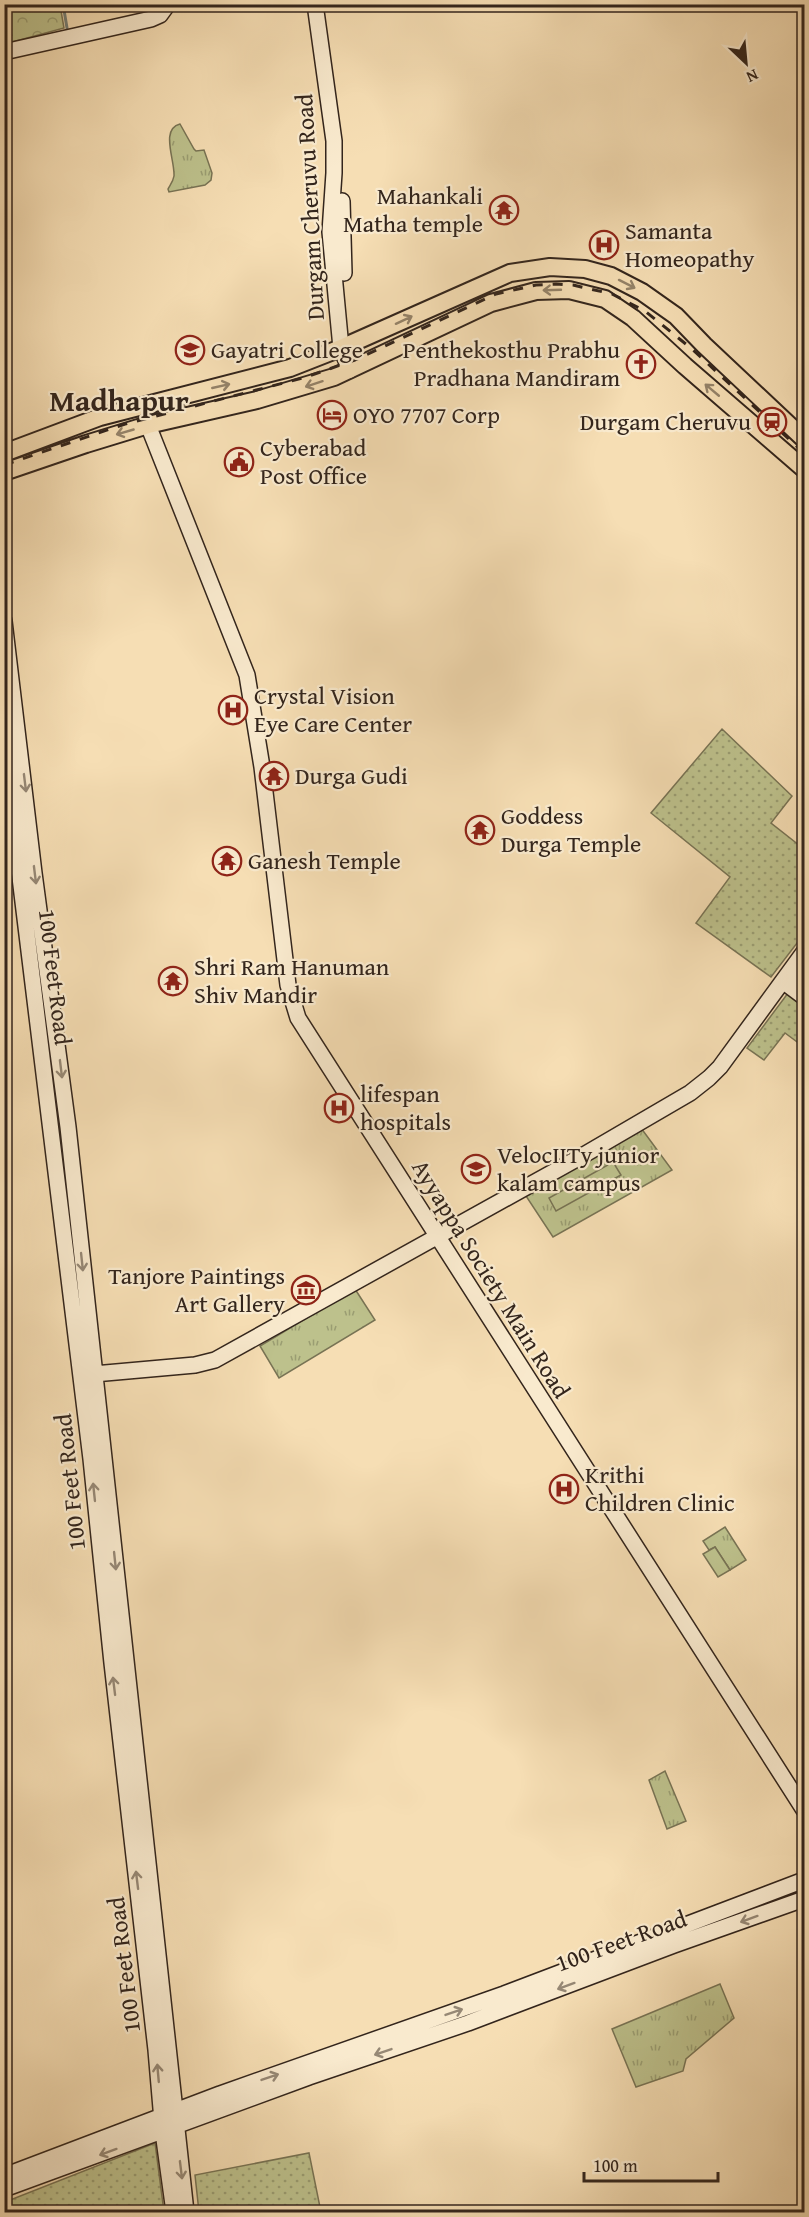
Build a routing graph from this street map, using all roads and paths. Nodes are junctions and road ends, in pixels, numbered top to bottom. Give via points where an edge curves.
1 (158, 4) edge
2 (168, 4) edge
3 (315, 4) edge
4 (325, 4) edge
5 (151, 19) junction
6 (4, 51) edge
7 (339, 140) junction
8 (346, 346) junction
9 (355, 368) junction
10 (148, 425) junction
11 (804, 439) edge
12 (4, 453) edge
13 (804, 469) edge
14 (4, 472) edge
15 (4, 621) edge
16 (4, 746) edge
17 (29, 817) junction
18 (9, 820) edge
19 (17, 843) edge
20 (804, 952) edge
21 (787, 977) junction
22 (804, 982) edge
23 (804, 997) edge
24 (437, 1236) junction
25 (94, 1374) junction
26 (804, 1810) edge
27 (804, 1880) edge
28 (804, 1899) edge
29 (651, 1937) junction
30 (656, 1952) junction
31 (169, 2122) junction
32 (4, 2176) edge
33 (4, 2189) edge
34 (174, 2212) edge
35 (186, 2212) edge

1 - 5 main road
2 - 5 main road
3 - 7 main road, Durgam Cheruvu Road
4 - 7 main road, Durgam Cheruvu Road
5 - 6 main road
7 - 8 main road, Durgam Cheruvu Road via 330,232
8 - 9 main road, Durgam Cheruvu Road
8 -> 11 main road via 510,273 550,267 585,269 628,283 676,316
12 -> 8 main road via 100,417 290,368
9 -> 10 main road via 296,390
13 -> 9 main road via 633,318 605,299 577,291 536,291 491,303
10 -> 14 main road
10 - 24 main road, Ayyappa Society Main Road via 247,675 291,1001 319,1054
15 -> 17 main road, 100 Feet Road
16 - 18 main road, 100 Feet Road
17 - 18 main road
17 - 19 main road, 100 Feet Road
18 - 19 main road, 100 Feet Road
19 -> 25 main road, 100 Feet Road via 68,1127
31 -> 19 main road, 100 Feet Road
20 - 21 main road
21 - 22 main road
21 - 23 main road
21 - 24 main road via 720,1067 703,1083
24 - 25 main road via 215,1360
24 - 26 main road, Ayyappa Society Main Road
25 -> 31 main road, 100 Feet Road
27 - 29 main road, 100 Feet Road
28 -> 30 main road, 100 Feet Road
29 - 30 main road
31 -> 29 main road, 100 Feet Road via 220,2094 504,1994
30 -> 31 main road, 100 Feet Road via 468,2023
31 - 32 main road
31 -> 33 main road
31 - 34 main road
31 -> 35 main road

